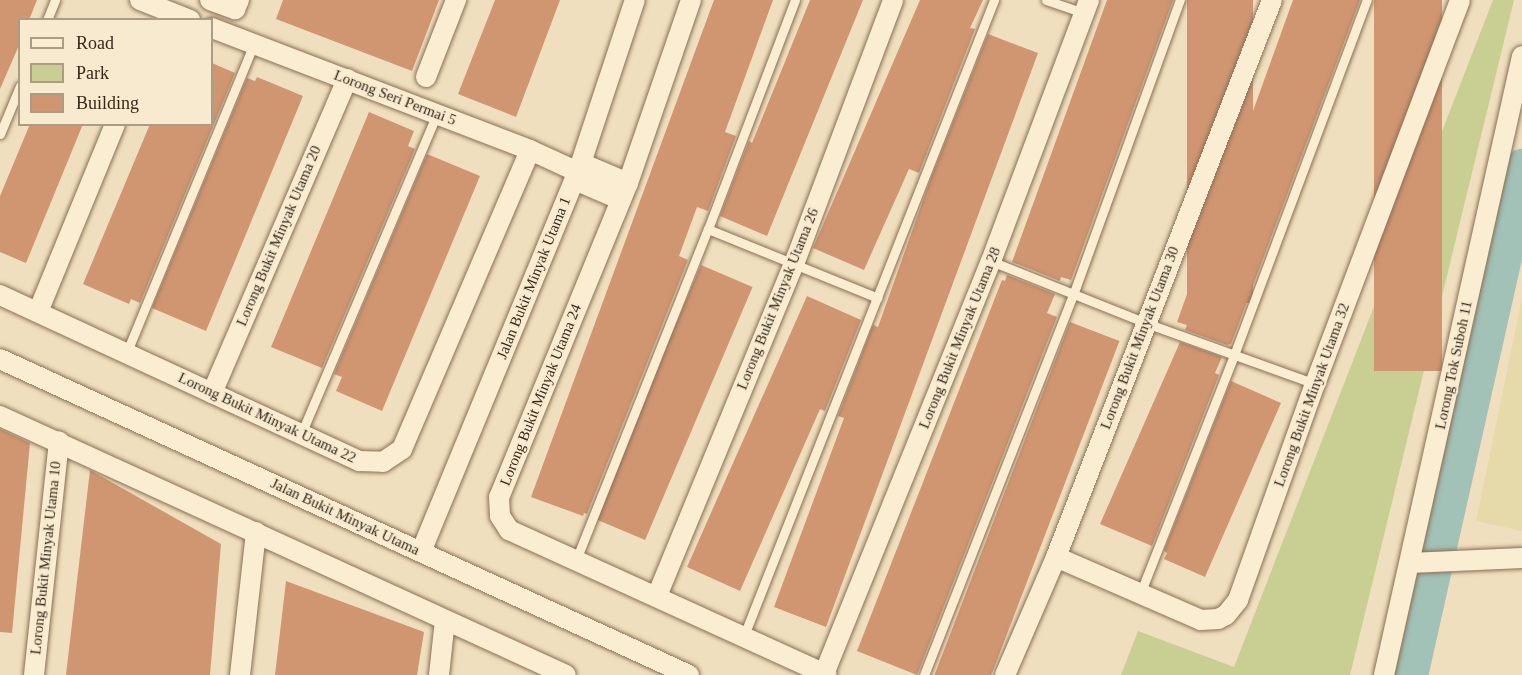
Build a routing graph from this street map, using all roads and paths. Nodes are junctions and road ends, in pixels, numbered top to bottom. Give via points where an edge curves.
1 (55, 0) edge
2 (140, 0) edge
3 (210, 0) edge
4 (239, 0) edge
5 (456, 0) edge
6 (635, 0) edge
7 (691, 0) edge
8 (795, 0) edge
9 (893, 0) edge
10 (994, 0) edge
11 (1046, 0) edge
12 (1180, 0) edge
13 (1272, 0) edge
14 (1367, 0) edge
15 (1460, 0) edge
16 (1086, 6) edge
17 (160, 14) edge
18 (48, 18) edge
19 (179, 18) edge
20 (213, 28) edge
21 (254, 44) junction
22 (1522, 56) edge
23 (426, 77) dead end
24 (347, 79) junction
25 (18, 91) edge
26 (437, 114) junction
27 (114, 126) edge
28 (0, 134) edge
29 (530, 150) junction
30 (578, 172) junction
31 (625, 191) junction
32 (708, 229) junction
33 (991, 261) junction
34 (794, 264) junction
35 (0, 295) edge
36 (1073, 295) junction
37 (878, 298) junction
38 (38, 312) junction
39 (1146, 323) junction
40 (126, 354) junction
41 (1234, 355) junction
42 (0, 359) edge
43 (1316, 384) junction
44 (212, 393) junction
45 (0, 416) edge
46 (301, 434) junction
47 (59, 441) junction
48 (256, 532) junction
49 (421, 552) junction
50 (1056, 557) junction
51 (1522, 558) edge
52 (576, 560) junction
53 (1417, 563) junction
54 (1140, 594) junction
55 (657, 596) junction
56 (445, 620) junction
57 (743, 638) junction
58 (826, 674) edge
59 (34, 675) edge
60 (240, 675) edge
61 (439, 675) edge
62 (566, 675) edge
63 (689, 675) edge
64 (924, 675) edge
65 (1005, 675) edge
66 (1384, 675) edge

1 - 18 lane
2 - 17 street
3 - 4 street via 235,9
5 - 23 street
6 - 30 street, Jalan Bukit Minyak Utama 1
7 - 31 street, Lorong Bukit Minyak Utama 24
8 - 32 lane
9 - 34 street, Lorong Bukit Minyak Utama 26
10 - 37 lane
11 - 16 lane
12 - 36 lane
13 - 39 street, Lorong Bukit Minyak Utama 30
14 - 41 lane
15 - 43 street, Lorong Bukit Minyak Utama 32
16 - 33 street, Lorong Bukit Minyak Utama 28
17 - 19 street
20 - 21 street, Lorong Seri Permai 5
21 - 24 street, Lorong Seri Permai 5
21 - 40 lane
22 - 53 street, Lorong Tok Suboh 11
24 - 26 street, Lorong Seri Permai 5
24 - 44 street, Lorong Bukit Minyak Utama 20
25 - 28 lane
26 - 29 street, Lorong Seri Permai 5
26 - 46 lane
27 - 38 street
29 - 30 street, Lorong Seri Permai 5
29 - 46 street, Lorong Bukit Minyak Utama 22 via 402,449 383,462 370,464
30 - 31 street, Lorong Seri Permai 5
30 - 49 street, Jalan Bukit Minyak Utama 1
31 - 52 street, Lorong Bukit Minyak Utama 24 via 499,497 500,516 509,530
32 - 34 lane
32 - 52 lane
33 - 36 lane
33 - 58 street, Lorong Bukit Minyak Utama 28
34 - 37 lane
34 - 55 street, Lorong Bukit Minyak Utama 26
35 - 38 street, Lorong Bukit Minyak Utama 22
36 - 39 lane
36 - 64 lane
37 - 57 lane
38 - 40 street, Lorong Bukit Minyak Utama 22
39 - 41 lane
39 - 50 street, Lorong Bukit Minyak Utama 30
40 - 44 street, Lorong Bukit Minyak Utama 22
41 - 43 lane
41 - 54 lane
42 - 49 street, Jalan Bukit Minyak Utama
43 - 54 street, Lorong Bukit Minyak Utama 32 via 1238,600 1226,615 1201,620
44 - 46 street, Lorong Bukit Minyak Utama 22
45 - 47 street
47 - 48 street
47 - 59 street, Lorong Bukit Minyak Utama 10
48 - 56 street
48 - 60 street
49 - 63 street, Jalan Bukit Minyak Utama
50 - 54 street, Lorong Bukit Minyak Utama 32
50 - 65 street, Lorong Bukit Minyak Utama 30
51 - 53 street
52 - 55 street, Lorong Bukit Minyak Utama 24
53 - 66 street, Lorong Tok Suboh 11
55 - 57 street, Lorong Bukit Minyak Utama 24
56 - 61 street
56 - 62 street
57 - 58 street, Lorong Bukit Minyak Utama 24

